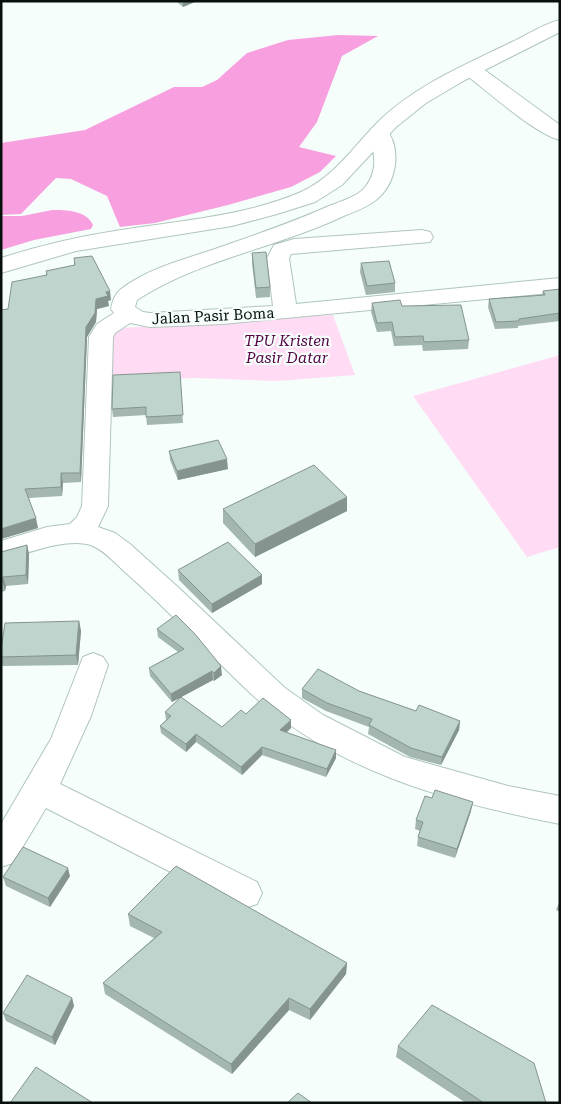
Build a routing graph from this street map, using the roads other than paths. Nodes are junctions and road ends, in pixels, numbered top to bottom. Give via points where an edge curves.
1 (560, 25) edge
2 (472, 70) junction
3 (379, 132) junction
4 (560, 134) edge
5 (422, 237) dead end
6 (1, 266) edge
7 (560, 285) edge
8 (286, 312) junction
9 (128, 314) junction
10 (78, 533) junction
11 (1, 551) edge
12 (93, 665) dead end
13 (41, 790) junction
14 (560, 810) edge
15 (1, 854) edge
16 (245, 893) dead end

1 - 2 main road
2 - 3 main road via 437,86
2 - 4 main road
3 - 6 main road via 350,168 331,185 281,207 248,216 74,245 19,258
3 - 9 main road via 386,160 371,195 298,228 152,280 128,295 123,309
5 - 8 main road via 294,246 282,250 278,258
7 - 8 main road, Jalan Pasir Boma
8 - 9 main road, Jalan Pasir Boma via 150,320
9 - 10 main road via 104,329 101,337 95,506 88,522
10 - 11 main road
10 - 14 main road via 106,540 150,577 274,698 300,716 399,769 518,802
12 - 13 main road via 69,735
13 - 15 main road
13 - 16 main road

